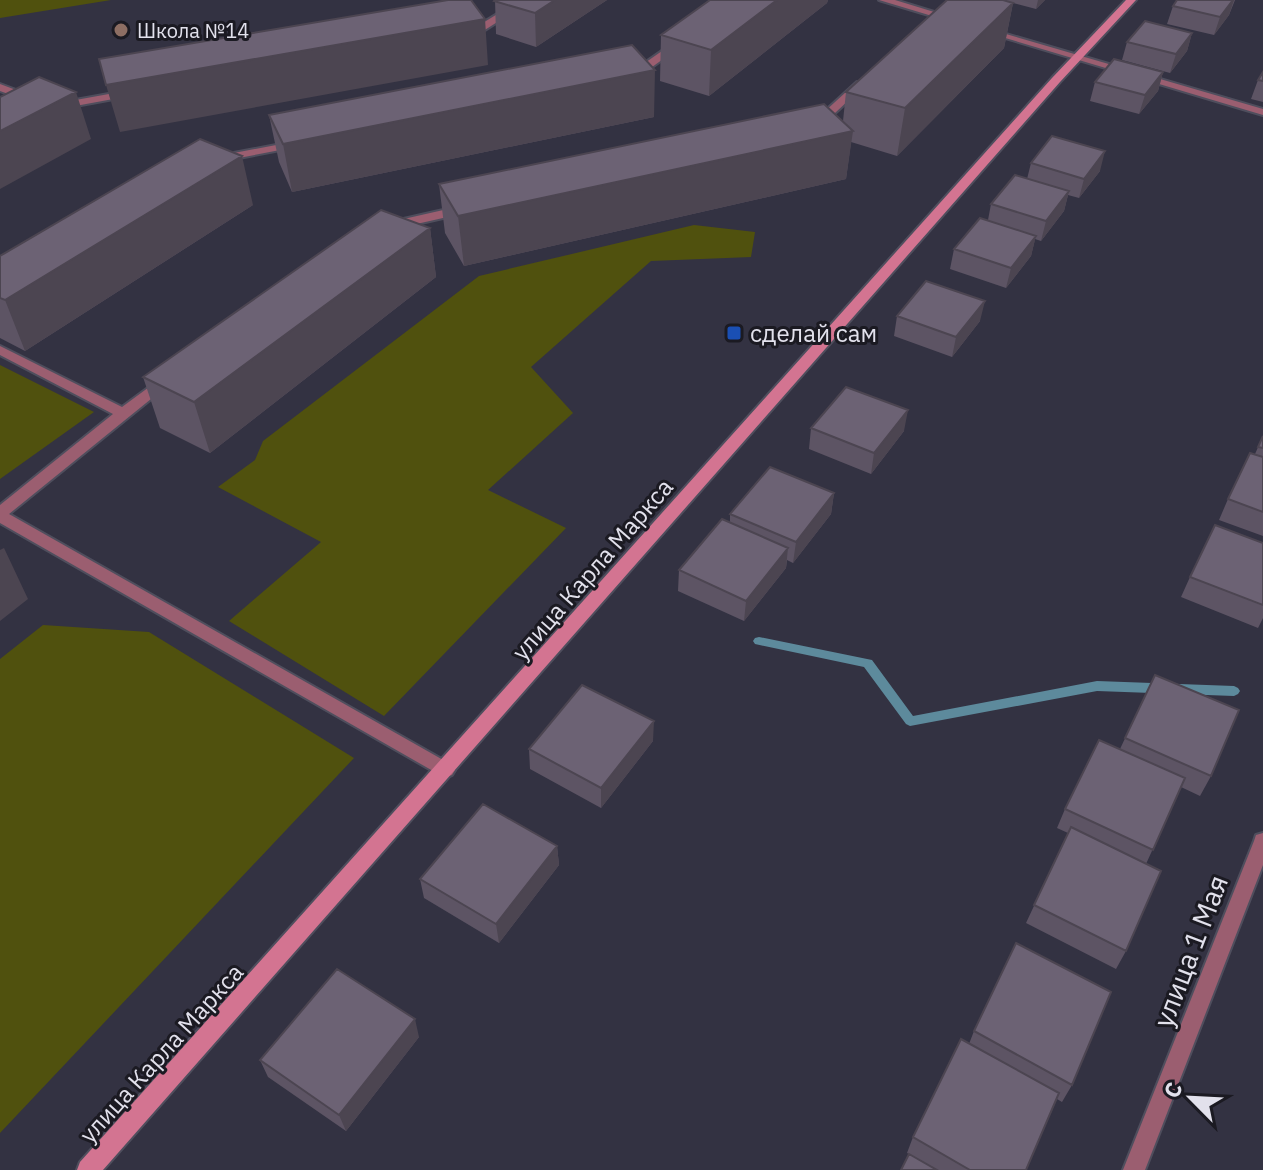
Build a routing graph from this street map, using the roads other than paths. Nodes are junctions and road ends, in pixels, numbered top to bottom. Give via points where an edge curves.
1 (527, 0) edge
2 (884, 0) edge
3 (1131, 0) edge
4 (965, 23) edge
5 (979, 27) edge
6 (460, 34) edge
7 (690, 37) edge
8 (1077, 56) junction
9 (872, 74) edge
10 (624, 82) edge
11 (0, 87) edge
12 (145, 90) edge
13 (38, 102) edge
14 (51, 107) edge
15 (1263, 112) edge
16 (804, 136) edge
17 (310, 142) edge
18 (203, 167) edge
19 (471, 208) edge
20 (380, 228) edge
21 (0, 350) edge
22 (174, 376) edge
23 (123, 413) junction
24 (0, 514) edge
25 (446, 770) junction
26 (1263, 841) edge
27 (88, 1170) edge
28 (1134, 1170) edge

1 - 6 street via 476,31
2 - 4 street
3 - 8 street, улица Карла Маркса
5 - 8 street
7 - 10 street
8 - 15 street
8 - 25 street, улица Карла Маркса
9 - 16 street
11 - 13 street
12 - 14 street
17 - 18 street via 216,159
19 - 20 street
21 - 23 street
22 - 23 street
23 - 24 street
24 - 25 street
25 - 27 street, улица Карла Маркса
26 - 28 street, улица 1 Мая

